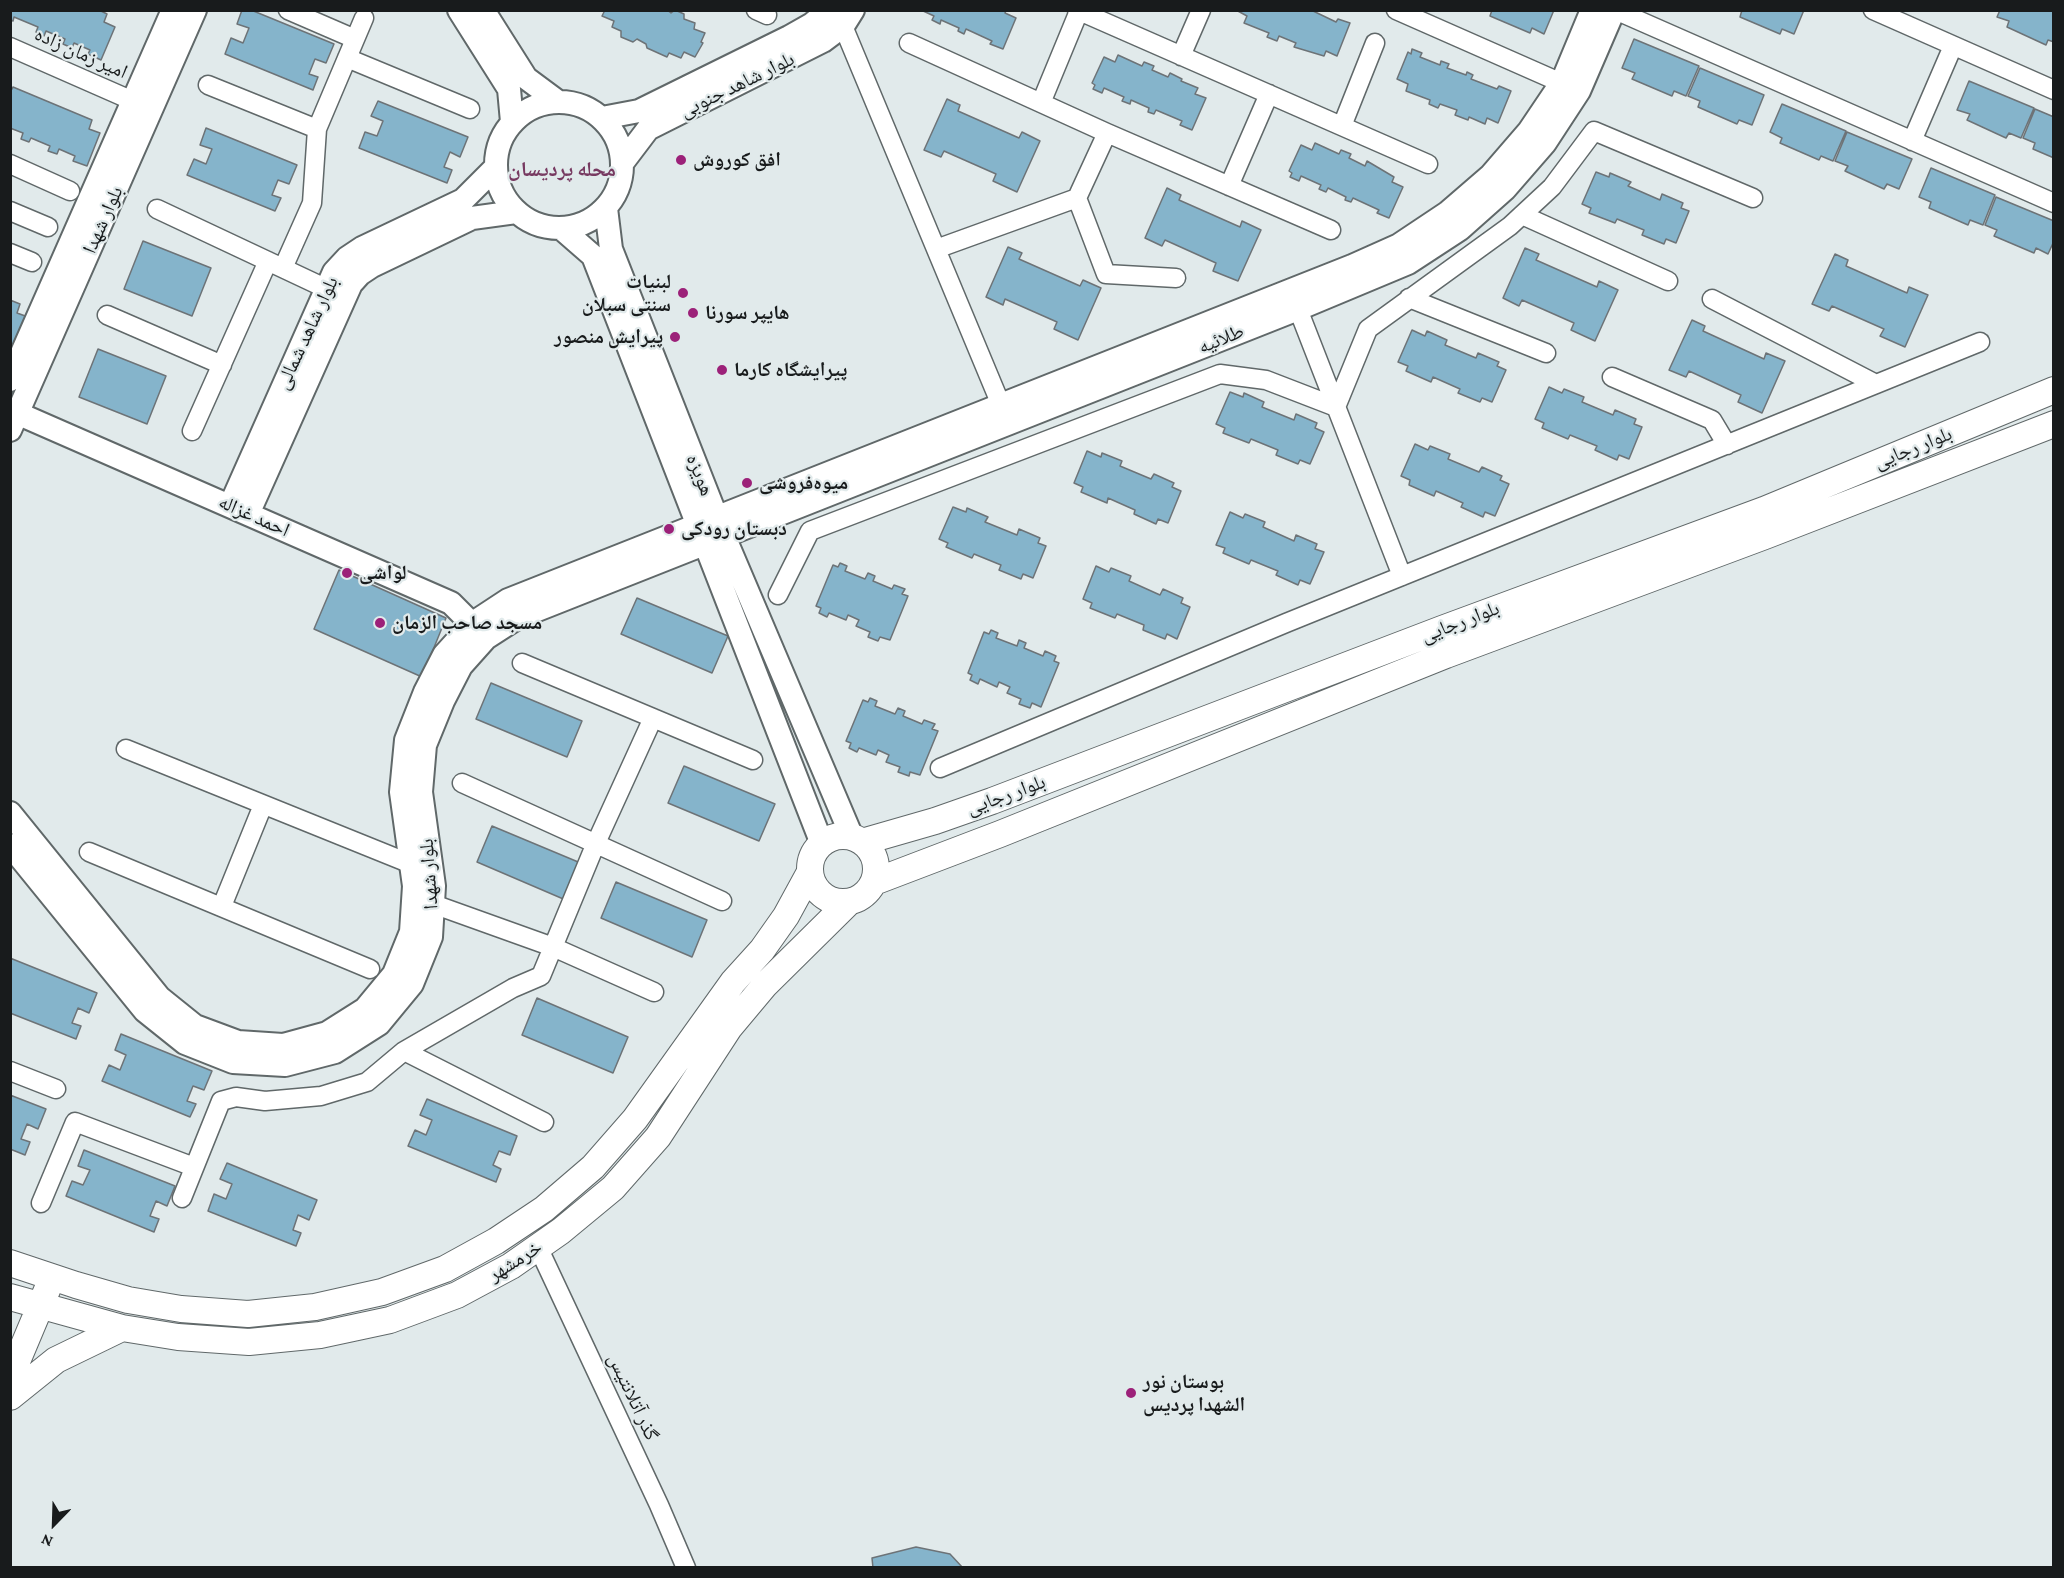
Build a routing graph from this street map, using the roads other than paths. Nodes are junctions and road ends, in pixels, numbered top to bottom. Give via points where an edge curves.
1 (173, 10) edge
2 (195, 10) edge
3 (288, 10) edge
4 (459, 10) edge
5 (483, 10) edge
6 (1201, 10) edge
7 (1396, 10) edge
8 (1592, 10) edge
9 (1614, 10) edge
10 (1873, 10) edge
11 (1078, 11) edge
12 (842, 16) edge
13 (364, 18) dead end
14 (355, 39) junction
15 (909, 43) dead end
16 (1376, 43) dead end
17 (10, 46) edge
18 (1953, 46) junction
19 (1181, 56) junction
20 (347, 58) junction
21 (208, 85) dead end
22 (1571, 87) junction
23 (2054, 90) edge
24 (1269, 94) junction
25 (557, 101) junction
26 (1041, 103) junction
27 (143, 104) junction
28 (470, 109) dead end
29 (603, 118) junction
30 (512, 122) junction
31 (1342, 126) junction
32 (317, 129) junction
33 (1107, 133) junction
34 (1912, 141) junction
35 (623, 162) junction
36 (10, 164) edge
37 (1428, 164) dead end
38 (496, 168) junction
39 (1229, 186) junction
40 (70, 191) dead end
41 (1077, 198) junction
42 (1753, 198) dead end
43 (2054, 203) edge
44 (606, 208) junction
45 (158, 209) dead end
46 (10, 211) edge
47 (516, 212) junction
48 (1522, 215) junction
49 (48, 227) dead end
50 (562, 229) junction
51 (1332, 230) dead end
52 (936, 249) junction
53 (10, 253) edge
54 (32, 262) dead end
55 (276, 265) junction
56 (1176, 278) dead end
57 (1668, 281) dead end
58 (326, 288) junction
59 (1409, 298) junction
60 (1712, 299) dead end
61 (1294, 300) junction
62 (107, 315) dead end
63 (1980, 342) dead end
64 (1546, 353) dead end
65 (222, 365) junction
66 (1612, 377) dead end
67 (10, 380) edge
68 (1876, 384) junction
69 (2054, 390) edge
70 (1336, 407) junction
71 (1006, 414) junction
72 (13, 418) edge
73 (2054, 424) edge
74 (192, 431) dead end
75 (1727, 445) junction
76 (239, 510) junction
77 (711, 530) junction
78 (1402, 576) junction
79 (778, 595) dead end
80 (479, 631) junction
81 (522, 663) dead end
82 (653, 718) junction
83 (126, 749) dead end
84 (753, 760) dead end
85 (940, 768) dead end
86 (462, 783) dead end
87 (263, 805) junction
88 (10, 813) edge
89 (416, 830) junction
90 (857, 840) junction
91 (596, 843) junction
92 (822, 844) junction
93 (10, 845) edge
94 (89, 852) dead end
95 (411, 864) junction
96 (810, 872) junction
97 (874, 882) junction
98 (722, 901) dead end
99 (423, 902) junction
100 (849, 902) junction
101 (222, 906) junction
102 (554, 947) junction
103 (108, 951) junction
104 (370, 969) dead end
105 (654, 992) dead end
106 (404, 1051) junction
107 (10, 1071) edge
108 (56, 1089) dead end
109 (544, 1122) dead end
110 (194, 1167) junction
111 (182, 1198) dead end
112 (41, 1203) dead end
113 (538, 1247) junction
114 (12, 1268) edge
115 (52, 1278) junction
116 (10, 1297) edge
117 (41, 1305) junction
118 (122, 1328) junction
119 (10, 1378) edge
120 (10, 1397) edge
121 (686, 1568) edge

1 - 27 street, بلوار شهدا
2 - 27 street, بلوار شهدا
3 - 14 street
4 - 30 street via 509,89
5 - 25 street via 526,78
6 - 19 street
7 - 22 street
8 - 22 street, طلائیه
9 - 22 street, طلائیه
9 - 34 street
10 - 18 street
11 - 19 street
11 - 26 street
12 - 29 street, بلوار شاهد جنوبی via 812,24 639,111
12 - 35 street, بلوار شاهد جنوبی via 823,41 648,129
12 - 52 street
13 - 14 street
14 - 20 street
15 - 26 street
16 - 31 street
17 - 27 street, امیر زمان زاده
18 - 23 street
18 - 34 street
19 - 24 street
20 - 28 street
20 - 32 street
21 - 32 street
22 - 61 street, طلائیه via 1491,175 1448,213 1399,245
24 - 31 street
24 - 39 street
25 - 29 street via 581,105
25 - 30 street via 532,107
26 - 33 street
27 - 67 street, بلوار شهدا
27 - 72 street, بلوار شهدا
29 - 35 street via 617,138
30 - 38 street via 500,143
31 - 37 street
32 - 55 street via 312,202
33 - 39 street
33 - 41 street
34 - 43 street
35 - 44 street via 620,187
36 - 40 street
38 - 47 street via 502,192
38 - 58 street, بلوار شاهد شمالی via 463,200 347,258
39 - 51 street
41 - 52 street
41 - 56 street via 1107,274
42 - 48 street via 1594,131 1552,187
44 - 50 street via 586,223
44 - 77 street, هویزه via 611,249
45 - 55 street
46 - 49 street
47 - 50 street via 538,225
47 - 76 street, بلوار شاهد شمالی via 472,218 360,274 351,284
48 - 57 street
48 - 59 street
50 - 77 street, هویزه via 593,256
52 - 71 street
53 - 54 street
55 - 58 street
55 - 65 street
58 - 76 street, بلوار شاهد شمالی
59 - 64 street
59 - 70 street via 1368,329
60 - 68 street
61 - 70 street
61 - 71 street, طلائیه
62 - 65 street
63 - 68 street
65 - 74 street
66 - 75 street via 1712,420
68 - 75 street
69 - 90 main road, بلوار رجایی via 1764,510 1453,624 992,801 935,821
70 - 78 street
70 - 79 street via 1266,380 1220,374 810,531
71 - 77 street, طلائیه
72 - 76 street, احمد غزاله
73 - 97 main road, بلوار رجایی via 1446,655
75 - 78 street
76 - 80 street, احمد غزاله via 451,603
77 - 80 street, بلوار شهدا via 508,600
77 - 90 street, هویزه
77 - 92 street, هویزه
78 - 85 street
80 - 89 street, بلوار شهدا via 444,655 406,740 401,792
81 - 82 street
82 - 84 street
82 - 91 street
83 - 87 street
86 - 91 street
87 - 95 street
87 - 101 street
88 - 103 street, بلوار شهدا
89 - 95 street, بلوار شهدا
89 - 99 street, بلوار شهدا via 434,886
90 - 92 main road via 831,838
90 - 97 main road via 875,860
91 - 98 street
91 - 102 street
92 - 96 main road via 811,861
93 - 103 street, بلوار شهدا
94 - 101 street
95 - 99 street, بلوار شهدا via 414,886
96 - 100 main road via 818,891 827,898
96 - 115 main road, خرمشهر via 762,950 733,982 635,1119 593,1167 544,1209 456,1263 382,1292 315,1307 248,1314 128,1300
97 - 100 main road via 868,891
99 - 102 street
99 - 103 street, بلوار شهدا via 431,937 412,984 379,1024 335,1052 285,1065 233,1062 185,1043 145,1011
100 - 113 main road, خرمشهر via 765,985 729,1028 658,1137 613,1188
101 - 104 street
102 - 105 street
102 - 106 street via 541,976
106 - 109 street
106 - 110 street via 367,1082 321,1096 265,1101 236,1097 220,1101
107 - 108 street
110 - 111 street
110 - 112 street via 75,1122
113 - 118 main road, خرمشهر via 457,1295 390,1320 320,1335 249,1342 178,1338
113 - 121 street, گذر آتلانتیس
114 - 115 main road, خرمشهر
115 - 117 main road
116 - 117 main road, خرمشهر
117 - 118 main road, خرمشهر
117 - 119 main road
118 - 120 main road via 56,1360

